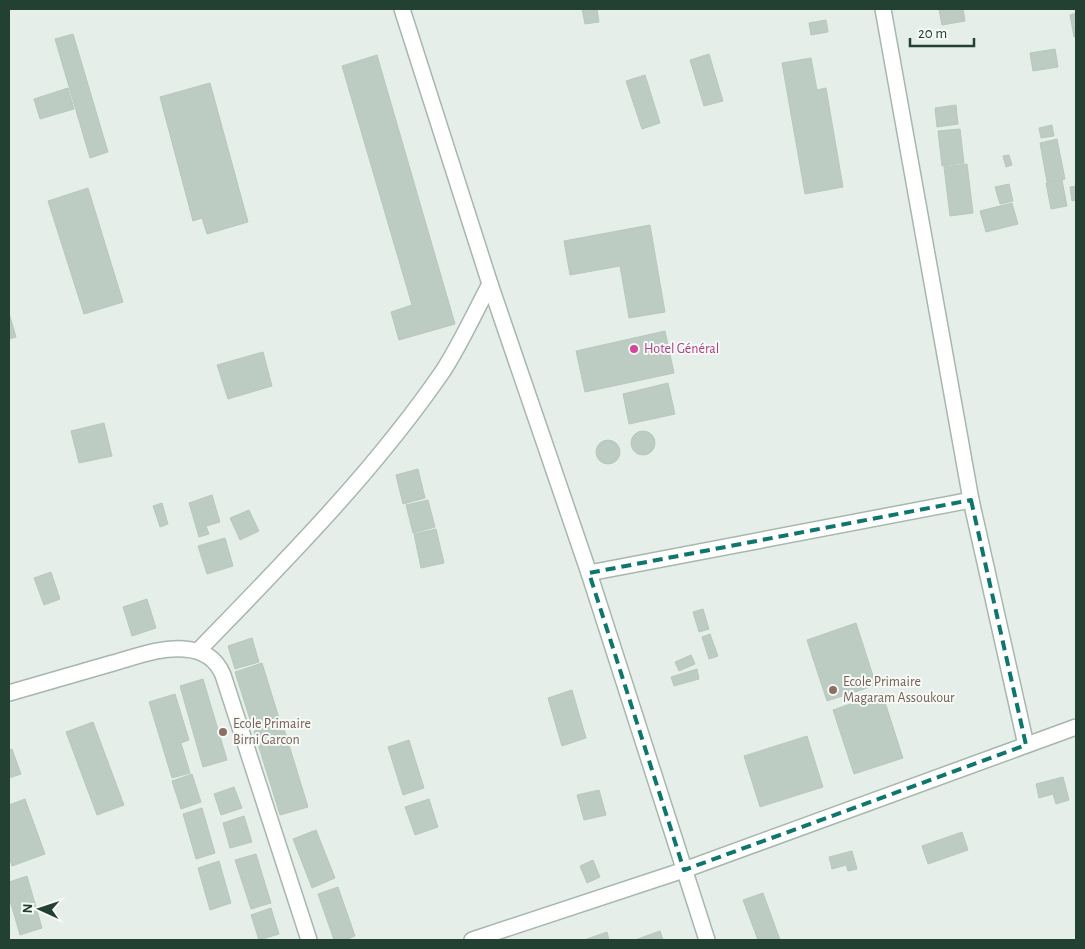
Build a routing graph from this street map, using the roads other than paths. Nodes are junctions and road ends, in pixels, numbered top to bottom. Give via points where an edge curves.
1 (402, 9) edge
2 (883, 9) edge
3 (490, 284) junction
4 (971, 500) junction
5 (589, 573) junction
6 (198, 651) junction
7 (9, 693) edge
8 (1076, 727) edge
9 (1026, 745) junction
10 (684, 870) junction
11 (308, 940) edge
12 (472, 940) edge
13 (707, 940) edge

1 - 3 street
2 - 4 street
3 - 5 street
3 - 6 street via 444,369 411,415 299,546
4 - 5 street
4 - 9 street
5 - 10 street
6 - 7 street via 182,648 154,651
6 - 11 street via 219,665 223,675
8 - 9 street
9 - 10 street
10 - 12 street
10 - 13 street

